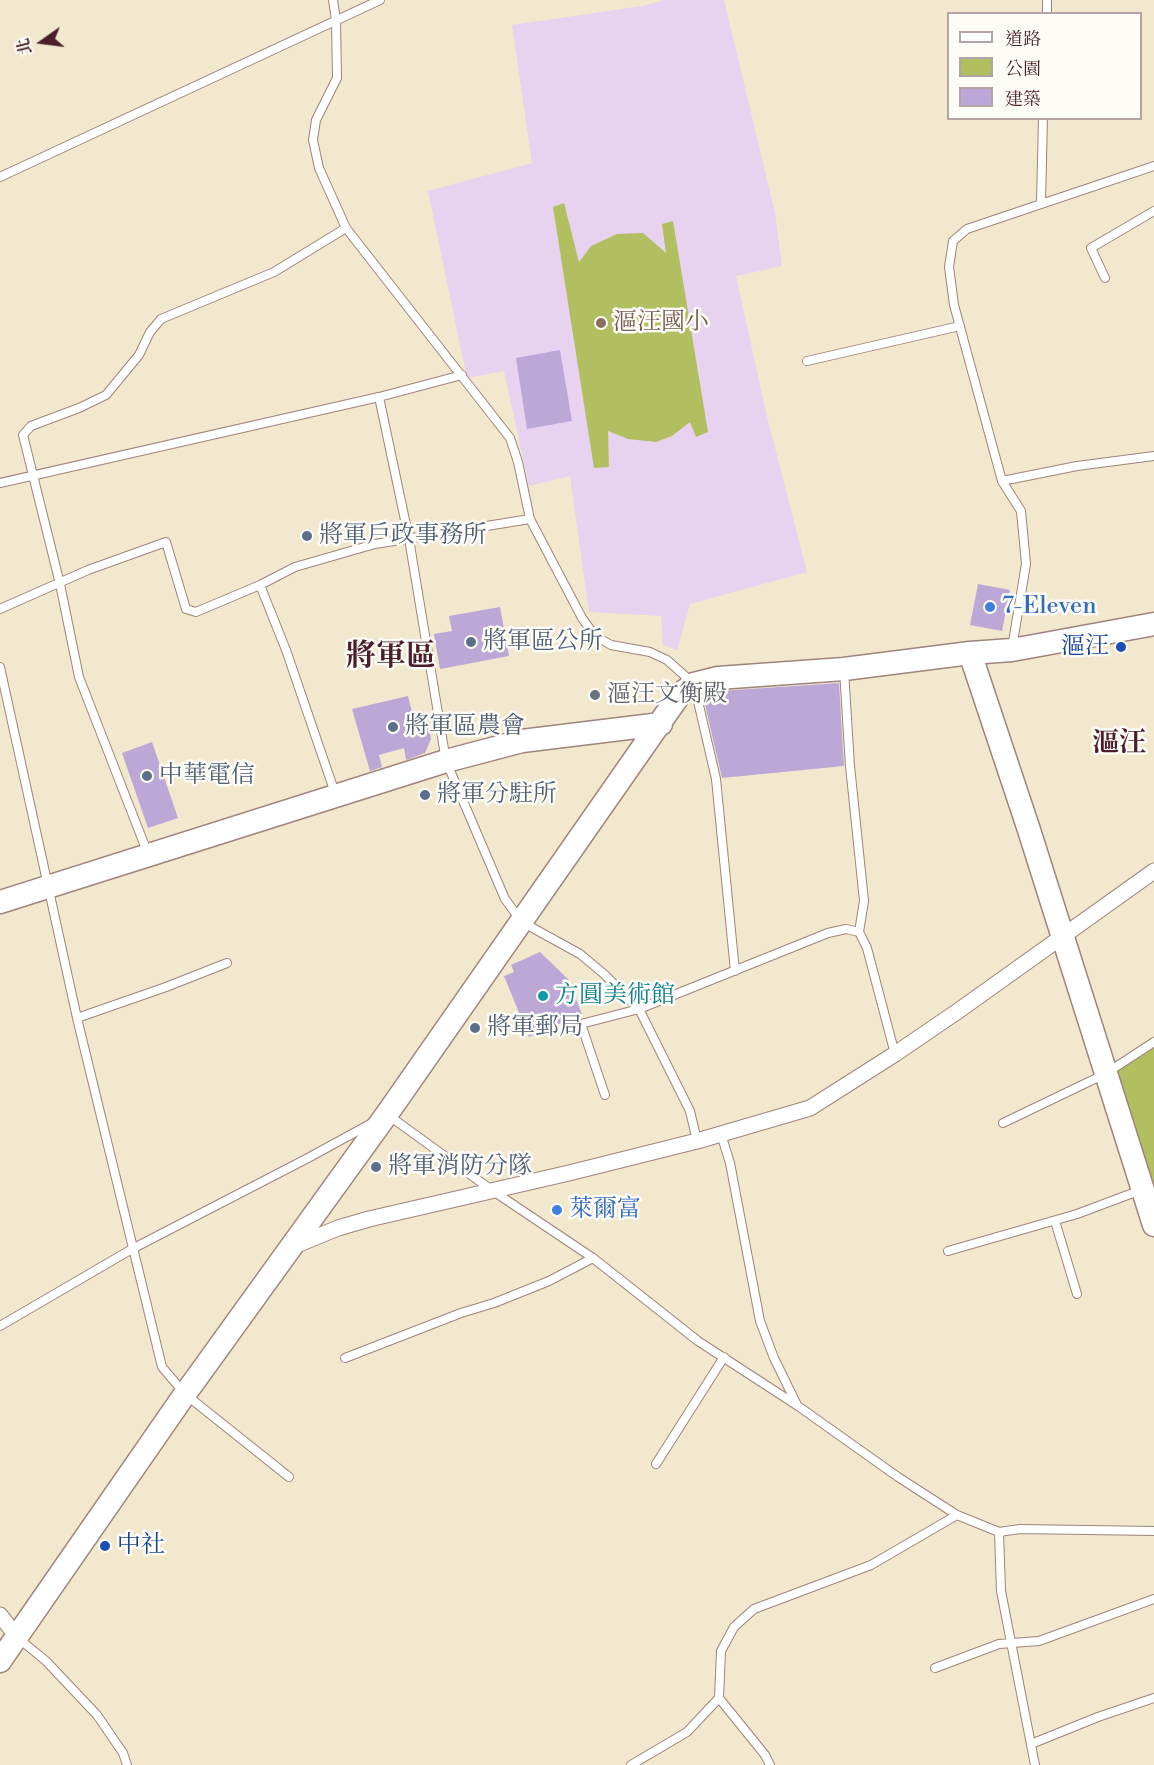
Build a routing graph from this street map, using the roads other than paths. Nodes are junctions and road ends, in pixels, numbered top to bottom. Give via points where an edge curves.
1 (333, 0) edge
2 (380, 0) edge
3 (336, 20) junction
4 (1043, 120) edge
5 (1154, 166) edge
6 (0, 177) edge
7 (1041, 202) junction
8 (1154, 211) edge
9 (346, 228) junction
10 (1105, 278) dead end
11 (960, 326) junction
12 (807, 361) dead end
13 (462, 375) junction
14 (379, 397) junction
15 (1154, 456) edge
16 (33, 476) junction
17 (1002, 481) junction
18 (0, 483) edge
19 (530, 519) junction
20 (409, 539) junction
21 (60, 584) junction
22 (260, 585) junction
23 (0, 609) edge
24 (1154, 624) edge
25 (1012, 650) junction
26 (970, 653) junction
27 (0, 667) edge
28 (844, 669) junction
29 (693, 684) junction
30 (661, 724) junction
31 (446, 761) junction
32 (336, 796) junction
33 (148, 856) junction
34 (1154, 871) edge
35 (50, 886) junction
36 (0, 902) edge
37 (522, 922) junction
38 (859, 932) junction
39 (1062, 936) junction
40 (226, 963) dead end
41 (735, 971) junction
42 (639, 1009) junction
43 (77, 1018) junction
44 (1154, 1042) edge
45 (895, 1054) junction
46 (1105, 1074) junction
47 (605, 1095) dead end
48 (387, 1114) junction
49 (1004, 1123) dead end
50 (721, 1134) junction
51 (697, 1141) junction
52 (1142, 1190) junction
53 (493, 1191) junction
54 (1153, 1218) edge
55 (1055, 1221) junction
56 (292, 1247) junction
57 (132, 1249) junction
58 (948, 1251) dead end
59 (593, 1258) junction
60 (1077, 1294) dead end
61 (0, 1326) edge
62 (724, 1357) junction
63 (345, 1358) dead end
64 (185, 1394) junction
65 (798, 1406) junction
66 (656, 1464) dead end
67 (289, 1478) dead end
68 (957, 1515) junction
69 (1154, 1531) edge
70 (999, 1532) junction
71 (1154, 1599) edge
72 (0, 1615) edge
73 (17, 1637) junction
74 (1011, 1643) junction
75 (0, 1661) edge
76 (935, 1668) dead end
77 (719, 1698) junction
78 (1154, 1698) edge
79 (1031, 1744) junction
80 (127, 1765) edge
81 (631, 1765) edge
82 (770, 1765) edge
83 (1035, 1765) edge

1 - 3 lane
2 - 3 lane
3 - 6 lane
3 - 9 lane via 337,78 316,120 313,140 319,168
4 - 7 lane
5 - 7 lane
7 - 11 lane via 967,229 953,241 949,267
8 - 10 lane via 1091,248
9 - 13 lane
9 - 16 lane via 274,272 161,319 139,355 105,395 31,426 23,435
11 - 12 lane
11 - 17 lane
13 - 14 lane
13 - 19 lane via 510,438
14 - 16 lane
14 - 20 lane
15 - 17 lane
16 - 18 lane
16 - 21 lane
17 - 25 lane via 1022,511 1026,564
19 - 20 lane
19 - 29 lane via 595,636 611,645 650,652 667,660
20 - 22 lane via 375,544 295,567
20 - 31 lane
21 - 22 lane via 166,542 186,609 196,612
21 - 23 lane
21 - 33 lane via 79,677
22 - 32 lane
24 - 25 street
25 - 26 street
26 - 28 street
26 - 39 street
27 - 35 lane
28 - 29 street via 718,678
28 - 38 lane via 864,901
29 - 30 street via 670,706
29 - 41 lane via 716,779
30 - 31 street via 522,741
30 - 37 street
31 - 32 street
31 - 37 lane via 505,899
32 - 33 street
33 - 35 street
34 - 39 street
35 - 36 street
35 - 43 lane
37 - 42 lane via 580,954
37 - 48 street
38 - 41 lane via 846,929 828,933
38 - 45 lane via 867,948
39 - 45 street
39 - 46 street
40 - 43 lane
41 - 42 lane
42 - 47 lane via 580,1024
42 - 51 lane via 690,1111
43 - 57 lane
44 - 46 lane
45 - 50 street via 810,1108
46 - 49 lane
46 - 52 street
48 - 53 lane
48 - 56 street
48 - 57 lane
50 - 51 street
50 - 65 lane via 760,1322
51 - 53 street
52 - 54 street
52 - 55 lane
53 - 56 street via 348,1225
53 - 59 lane
55 - 58 lane
55 - 60 lane
56 - 64 street
57 - 61 lane
57 - 64 lane via 162,1367
59 - 62 lane
59 - 63 lane via 505,1299
62 - 65 lane
62 - 66 lane
64 - 67 lane
64 - 73 street
65 - 68 lane
68 - 70 lane
68 - 77 lane via 871,1565 754,1609 734,1626 721,1651
69 - 70 lane
70 - 74 lane via 1000,1591
71 - 74 lane via 1039,1641
72 - 73 street
73 - 75 street
73 - 80 lane via 46,1661 97,1715
74 - 76 lane
74 - 79 lane
77 - 81 lane via 687,1732
77 - 82 lane
78 - 79 lane
79 - 83 lane

